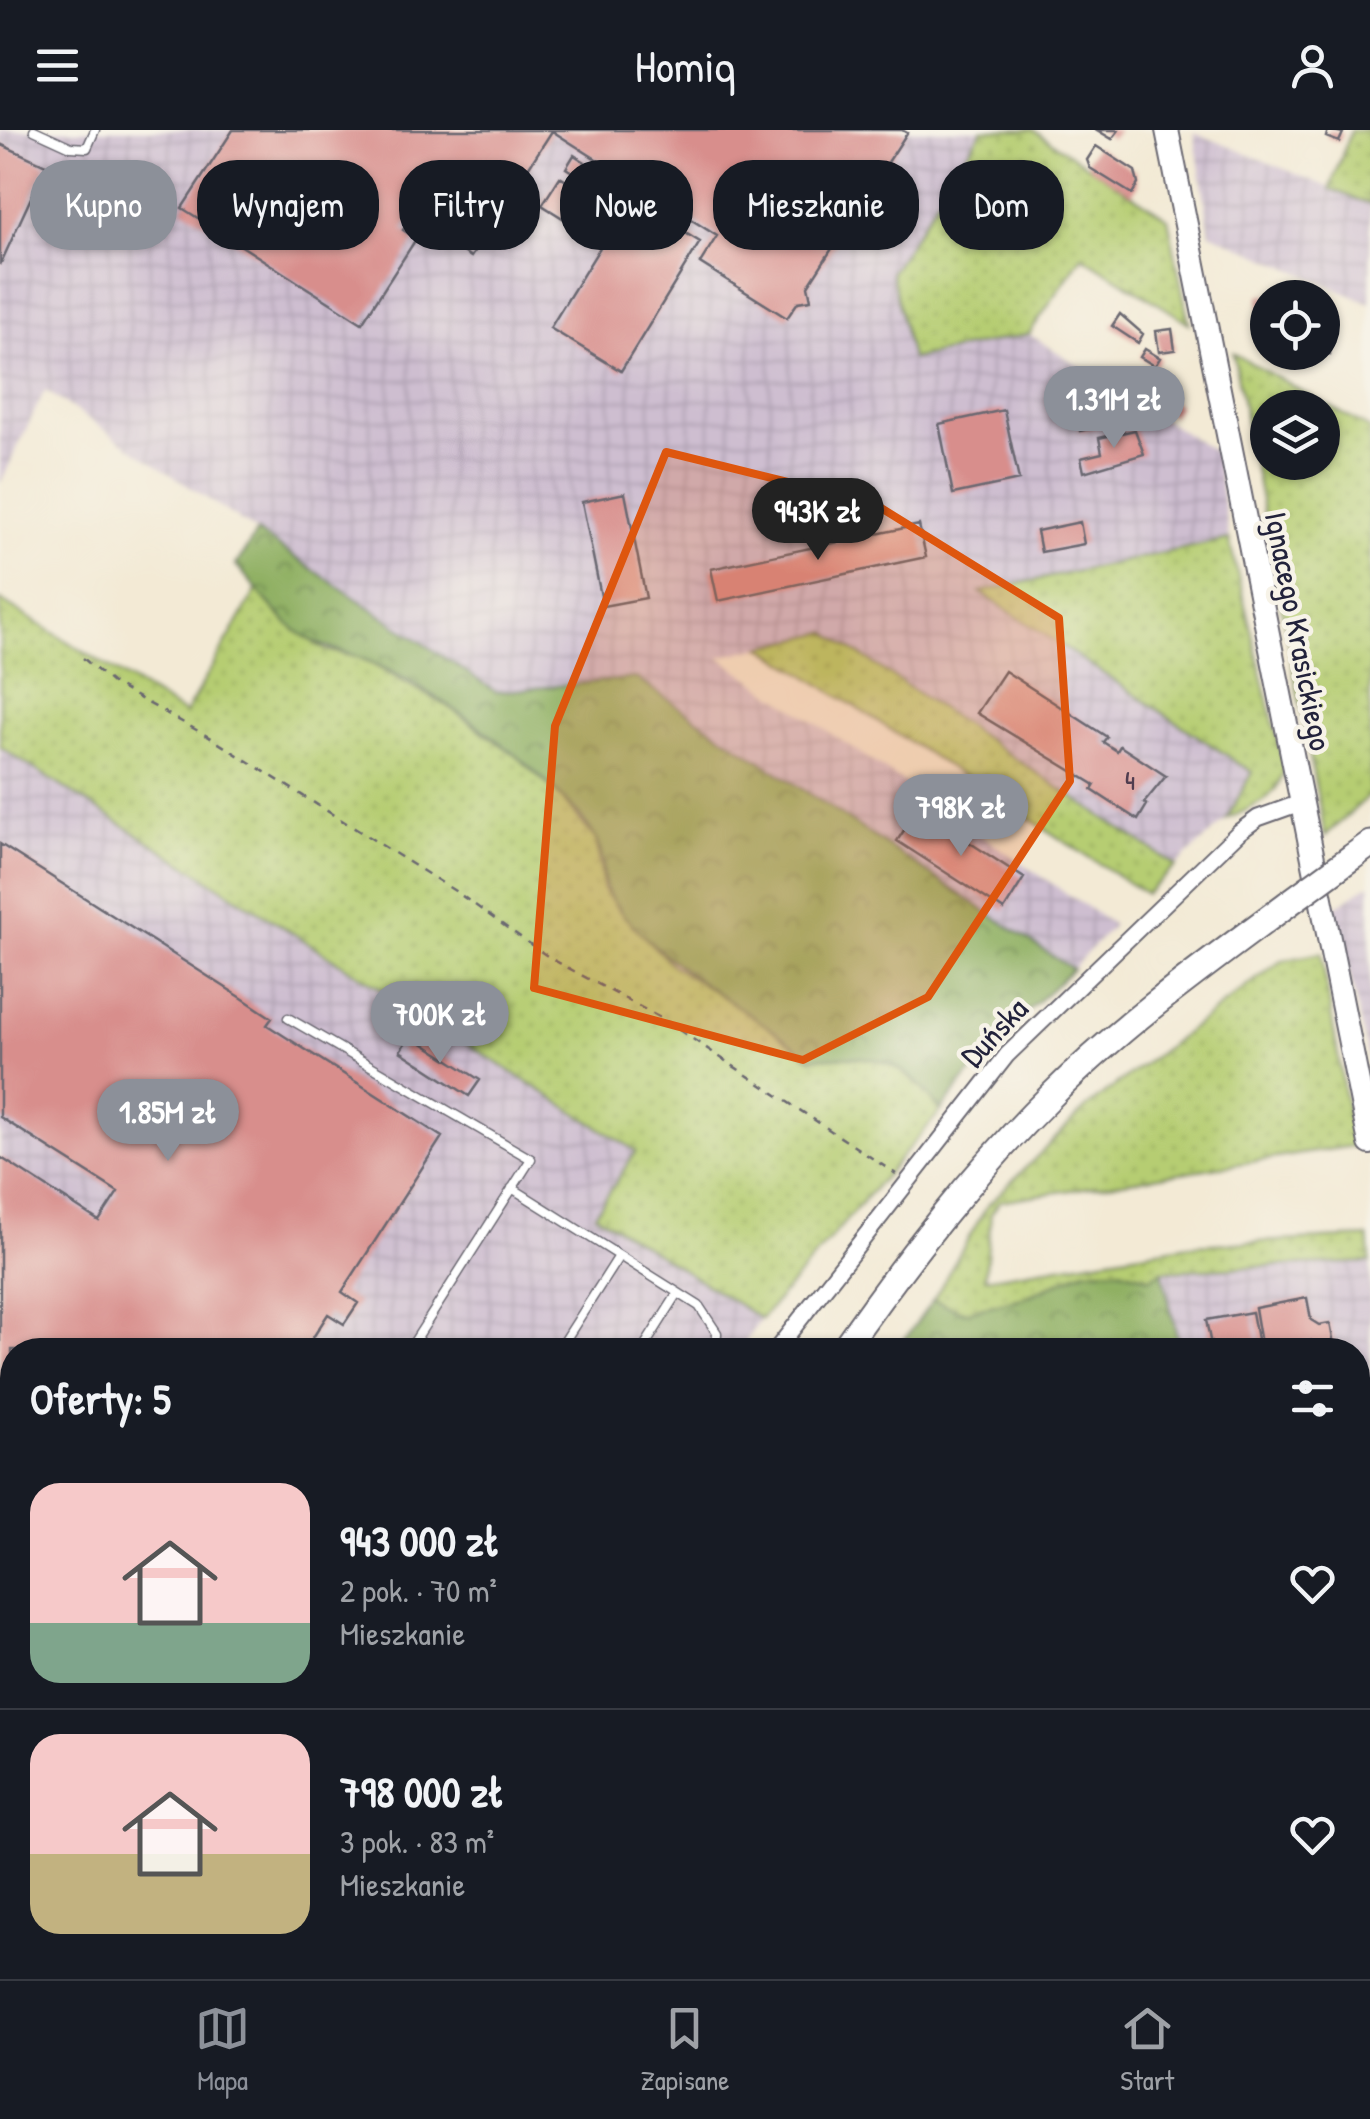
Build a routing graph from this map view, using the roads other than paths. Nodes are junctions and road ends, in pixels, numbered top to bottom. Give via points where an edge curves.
1 (34, 130) edge
2 (96, 130) edge
3 (1168, 130) edge
4 (1300, 803) junction
5 (1361, 851) edge
6 (288, 1018) dead end
7 (1370, 1144) edge
8 (512, 1188) junction
9 (620, 1256) junction
10 (678, 1293) junction
11 (416, 1338) edge
12 (567, 1338) edge
13 (650, 1338) edge
14 (714, 1338) edge
15 (785, 1338) edge
16 (851, 1338) edge

1 - 2 lane via 87,148
3 - 4 street, Ignacego Krasickiego
4 - 7 street, Ignacego Krasickiego
4 - 15 street, Duńska via 1240,832 1006,1054
5 - 16 main road, bridge via 1162,998 1052,1095 977,1174
6 - 8 lane via 531,1159
8 - 9 lane
8 - 11 lane
9 - 10 lane
9 - 12 lane
10 - 13 lane
10 - 14 lane via 712,1320

